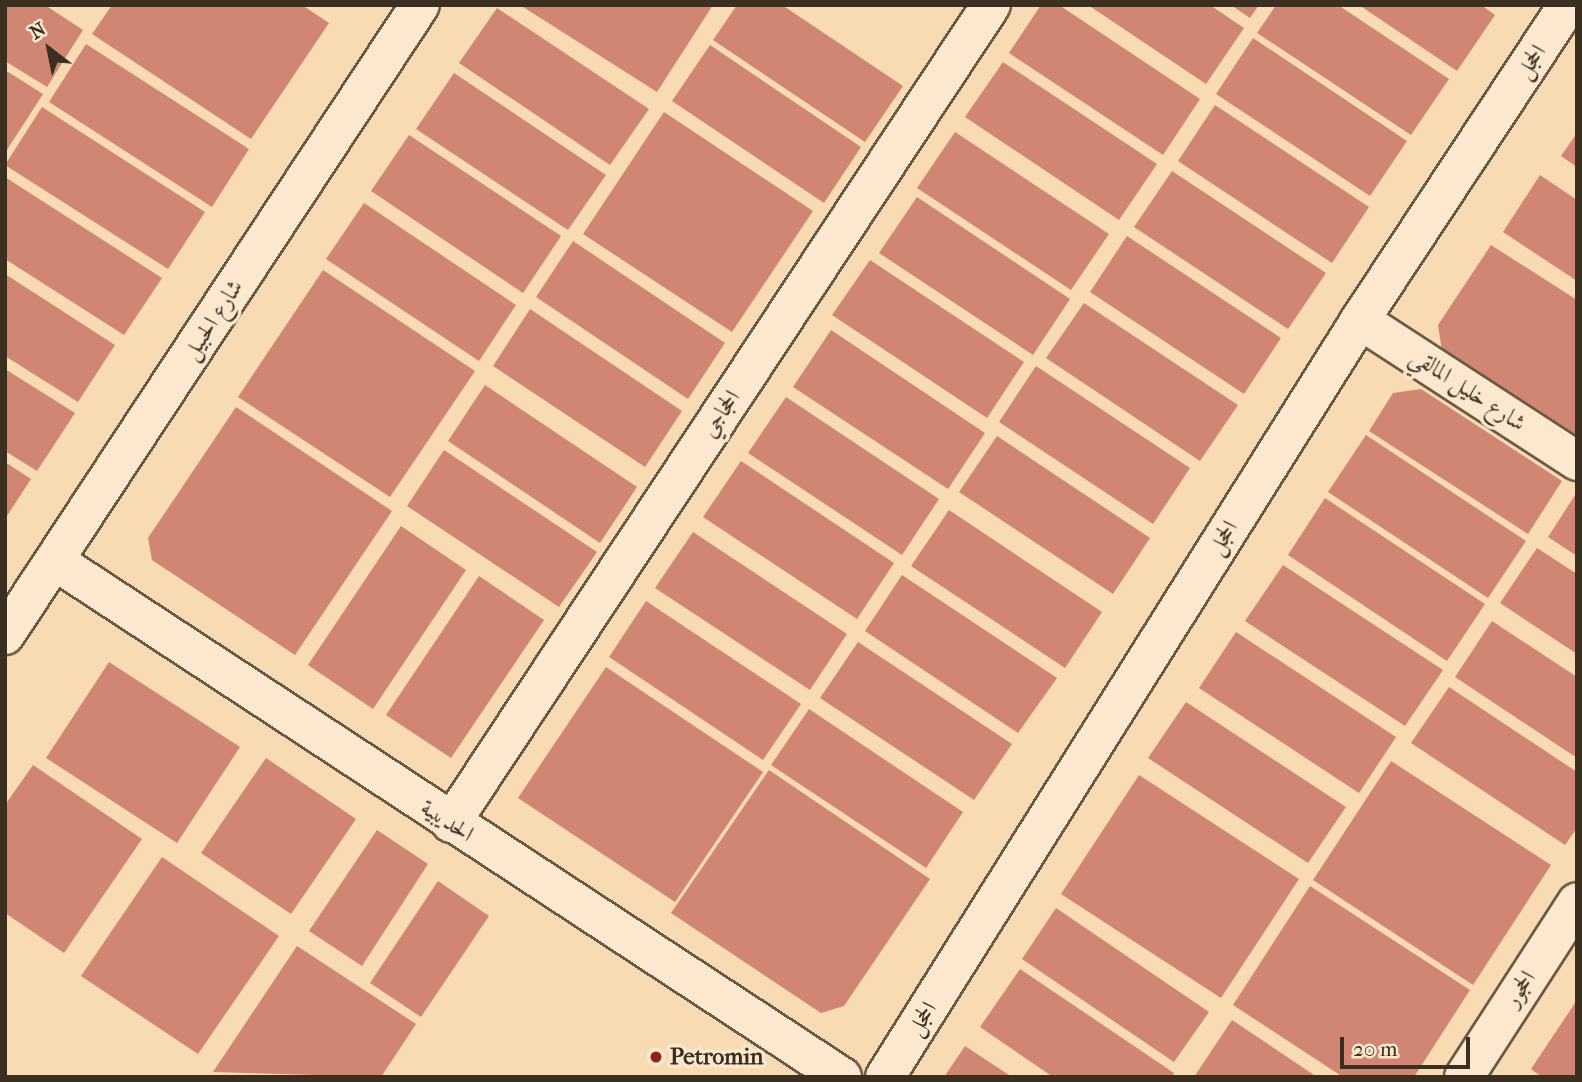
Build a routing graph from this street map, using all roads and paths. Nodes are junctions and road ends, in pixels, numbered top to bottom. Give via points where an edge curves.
1 (420, 5) edge
2 (991, 5) edge
3 (1568, 5) edge
4 (1360, 320) junction
5 (1577, 461) edge
6 (55, 561) junction
7 (5, 635) edge
8 (451, 823) junction
9 (1577, 902) edge
10 (842, 1077) edge
11 (885, 1077) edge
12 (1464, 1077) edge

1 - 6 street, شارع الحبيل
2 - 8 street, الحجاجي
3 - 4 street, الحجل
4 - 5 street, شارع خليل المالقي
4 - 11 street, الحجل
6 - 7 street, شارع الحبيل
6 - 8 street, الحديبية
8 - 10 street, الحديبية
9 - 12 street, الحجور

